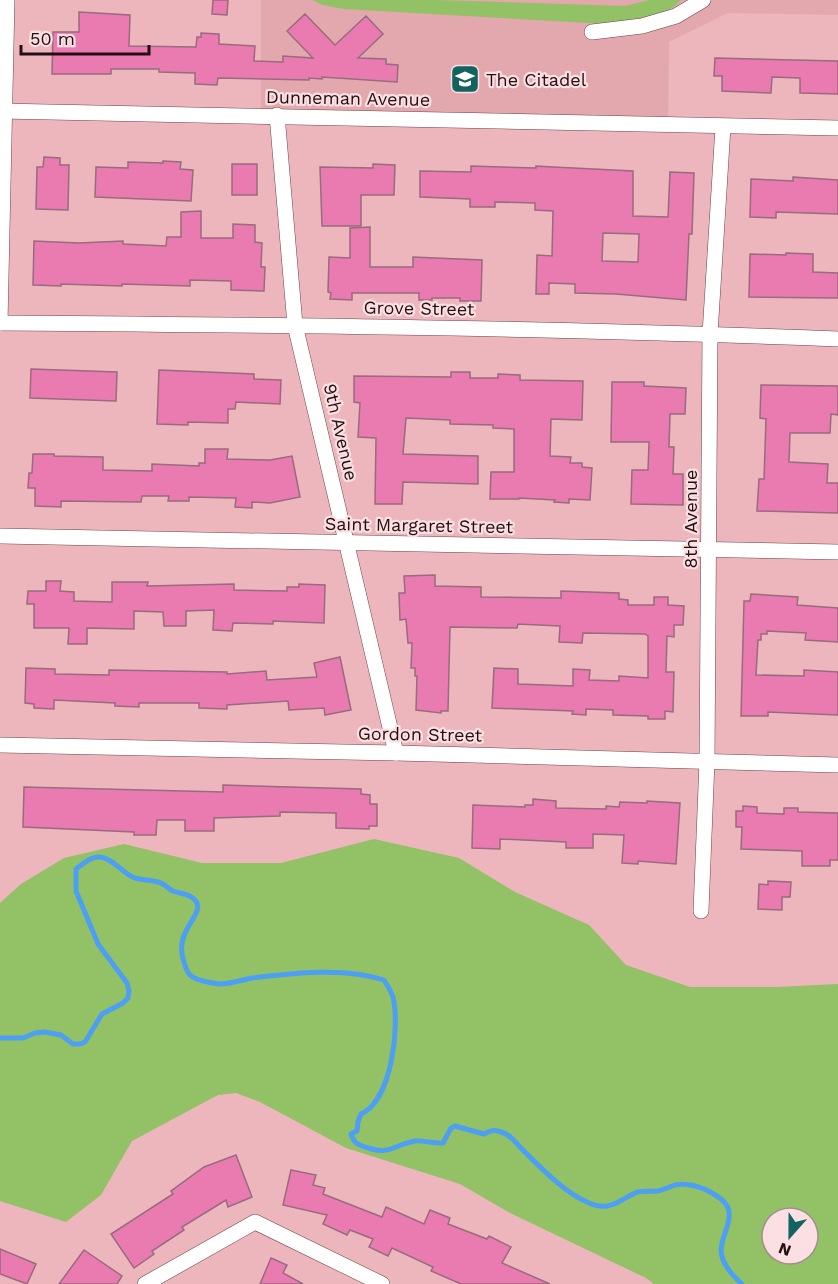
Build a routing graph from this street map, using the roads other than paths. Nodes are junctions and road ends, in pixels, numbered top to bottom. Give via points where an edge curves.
1 (8, 0) edge
2 (703, 0) edge
3 (592, 32) dead end
4 (2, 111) edge
5 (277, 115) junction
6 (723, 127) junction
7 (838, 128) edge
8 (0, 323) edge
9 (295, 326) junction
10 (710, 334) junction
11 (838, 339) edge
12 (0, 536) edge
13 (347, 543) junction
14 (709, 550) junction
15 (838, 552) edge
16 (0, 745) edge
17 (396, 753) junction
18 (707, 761) junction
19 (838, 765) edge
20 (701, 911) dead end
21 (146, 1284) edge
22 (382, 1284) edge

1 - 4 street
2 - 3 street via 676,16 642,26
4 - 5 street, Dunneman Avenue
4 - 8 street
5 - 6 street, Dunneman Avenue
5 - 9 street, 9th Avenue
6 - 7 street, Dunneman Avenue
6 - 10 street, 8th Avenue
8 - 9 street, Grove Street
9 - 10 street, Grove Street
9 - 13 street, 9th Avenue
10 - 11 street, Grove Street
10 - 14 street, 8th Avenue
12 - 13 street, Saint Margaret Street
13 - 14 street, Saint Margaret Street
13 - 17 street, 9th Avenue
14 - 15 street, Saint Margaret Street
14 - 18 street, 8th Avenue
16 - 17 street, Gordon Street
17 - 18 street, Gordon Street
18 - 19 street, Gordon Street
18 - 20 street, 8th Avenue
21 - 22 street via 255,1222

